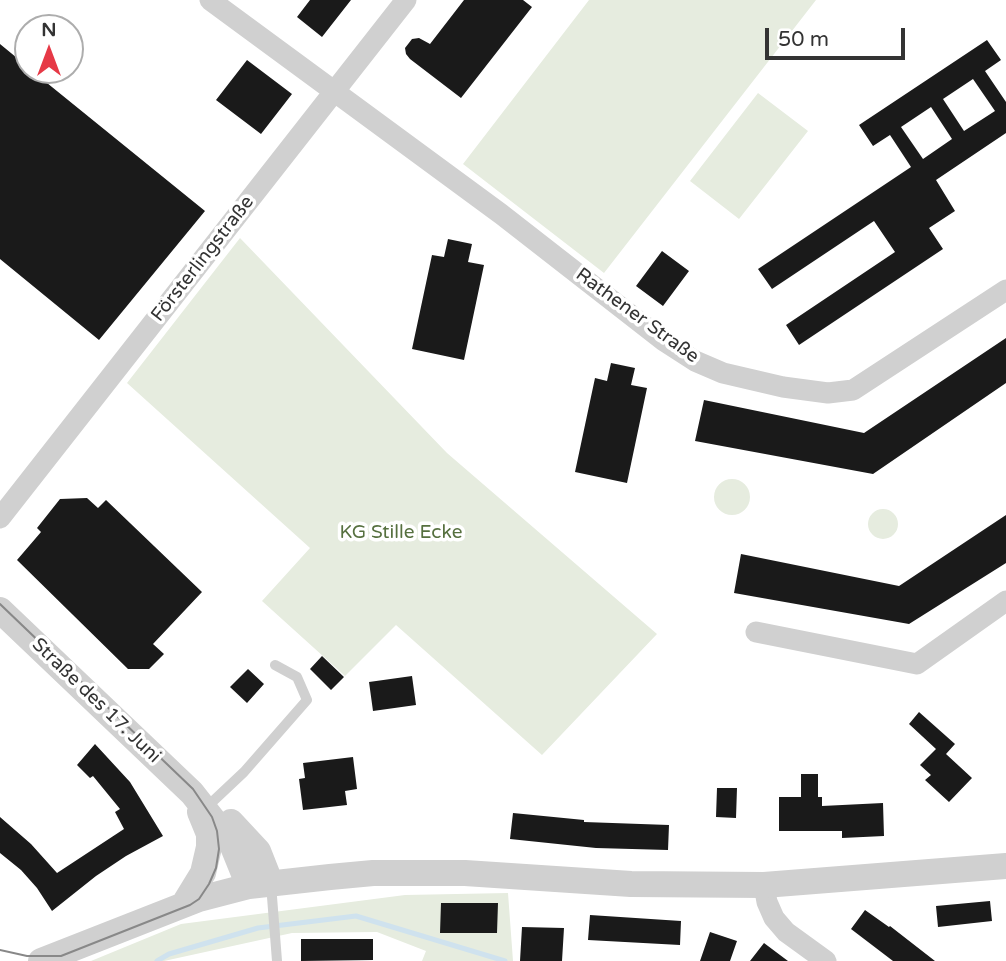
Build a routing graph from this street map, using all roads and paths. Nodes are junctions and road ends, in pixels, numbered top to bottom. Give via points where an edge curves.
1 (210, 0) edge
2 (406, 0) edge
3 (335, 90) junction
4 (1006, 290) edge
5 (0, 518) edge
6 (1006, 601) edge
7 (0, 610) edge
8 (756, 632) dead end
9 (275, 665) dead end
10 (201, 799) junction
11 (1006, 866) edge
12 (764, 885) junction
13 (265, 891) junction
14 (184, 904) junction
15 (41, 961) edge
16 (277, 961) edge
17 (826, 961) edge

1 - 3 street, Rathener Straße
2 - 3 street, Försterlingstraße
3 - 4 street, Rathener Straße via 664,341 723,373 828,393 853,390
3 - 5 street, Försterlingstraße
6 - 8 street via 917,664
7 - 10 street, Straße des 17. Juni
9 - 10 lane via 297,677 307,700 251,764
10 - 13 street, Straße des 17. Juni via 258,851
10 - 14 street via 209,848 203,873
11 - 12 street
12 - 13 street via 631,884 414,872 362,874
12 - 17 street via 774,918
13 - 14 street
13 - 16 lane
14 - 15 street

